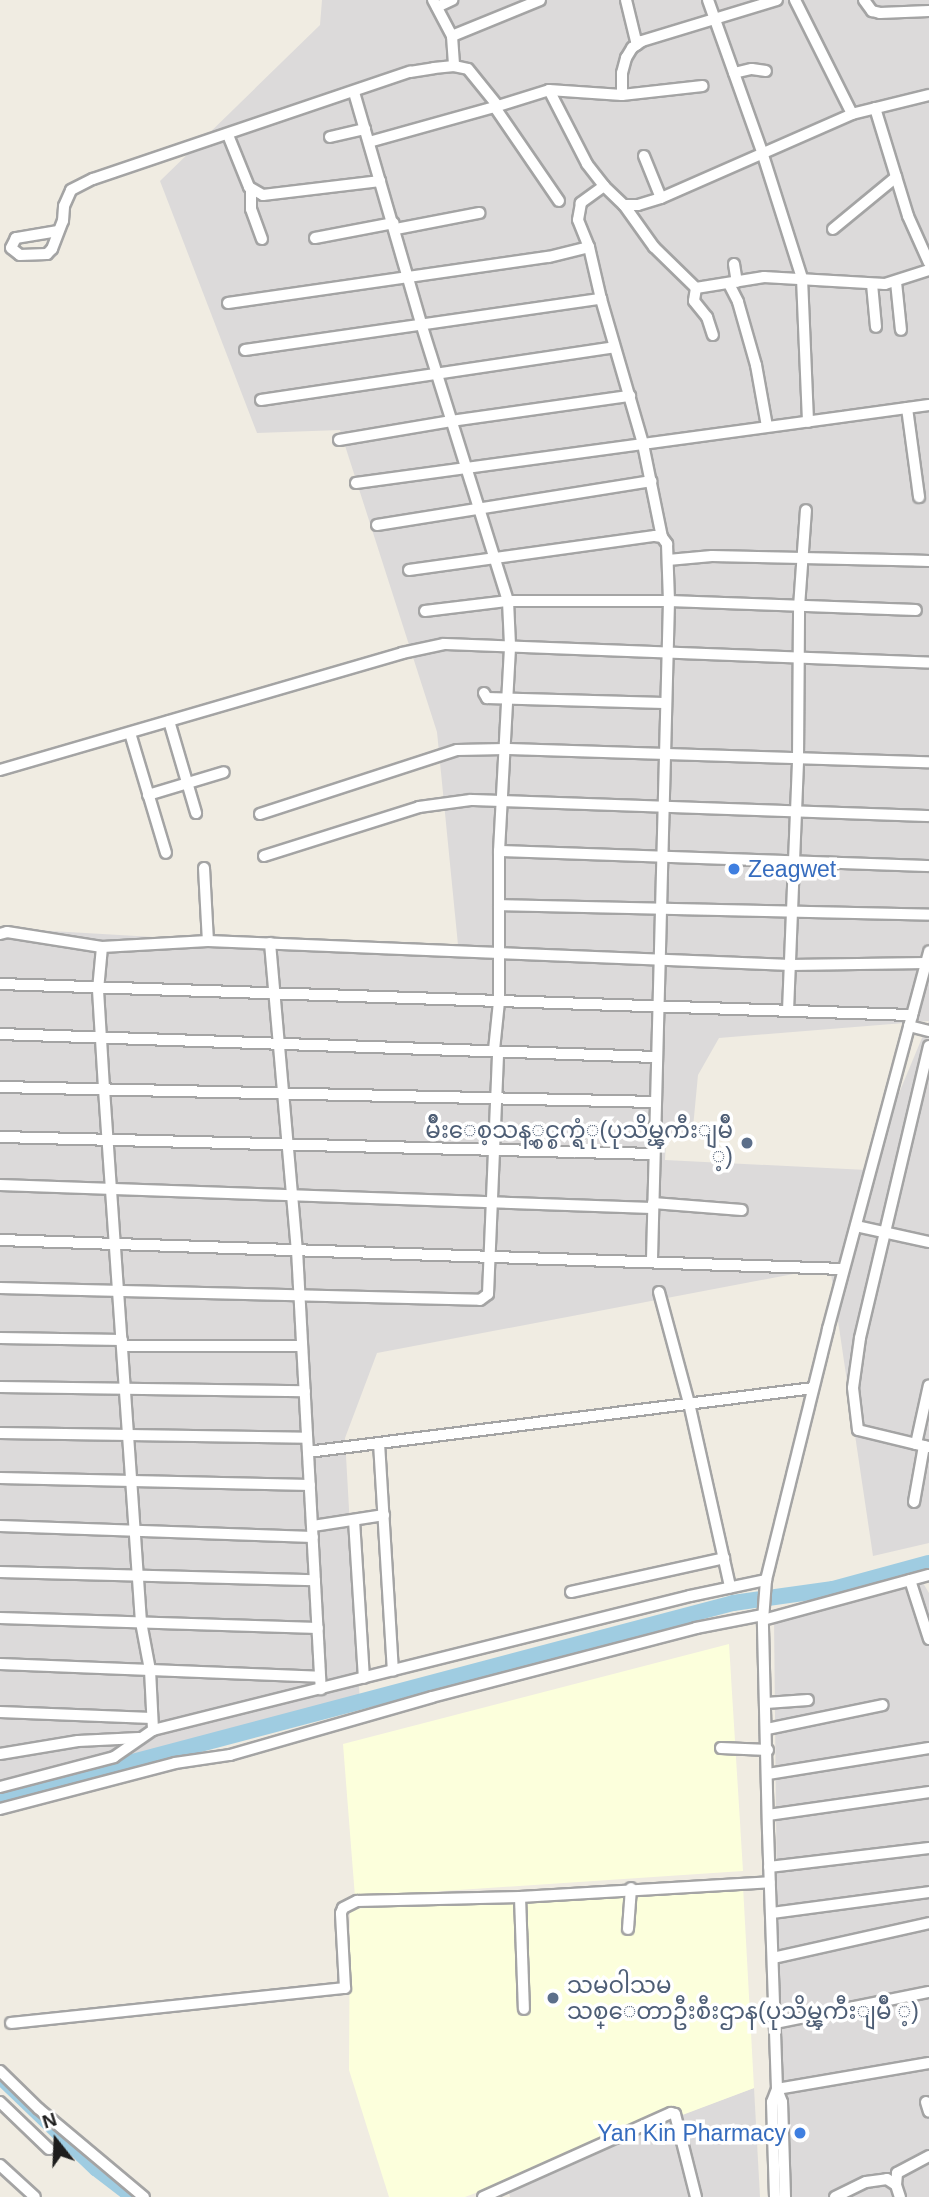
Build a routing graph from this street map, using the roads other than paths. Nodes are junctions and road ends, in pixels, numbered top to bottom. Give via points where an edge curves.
1 (452, 0) edge
2 (540, 0) edge
3 (626, 0) edge
4 (708, 0) edge
5 (777, 0) edge
6 (795, 0) edge
7 (864, 0) edge
8 (435, 3) edge
9 (760, 3) edge
10 (929, 11) edge
11 (715, 20) junction
12 (452, 36) junction
13 (637, 45) junction
14 (454, 66) junction
15 (766, 71) dead end
16 (734, 73) junction
17 (702, 86) dead end
18 (549, 90) junction
19 (354, 92) junction
20 (622, 95) junction
21 (929, 95) edge
22 (496, 106) junction
23 (875, 108) junction
24 (852, 114) junction
25 (365, 130) junction
26 (228, 135) junction
27 (330, 137) dead end
28 (369, 142) junction
29 (762, 152) junction
30 (644, 156) dead end
31 (896, 177) junction
32 (380, 181) junction
33 (604, 186) junction
34 (251, 190) junction
35 (662, 198) junction
36 (559, 201) dead end
37 (624, 205) junction
38 (479, 213) dead end
39 (395, 226) junction
40 (833, 229) dead end
41 (58, 231) dead end
42 (315, 238) dead end
43 (262, 239) dead end
44 (589, 247) junction
45 (929, 263) edge
46 (734, 264) dead end
47 (929, 270) edge
48 (408, 275) junction
49 (802, 278) junction
50 (896, 282) junction
51 (733, 283) junction
52 (872, 284) junction
53 (696, 288) junction
54 (601, 299) junction
55 (228, 303) dead end
56 (421, 323) junction
57 (876, 327) dead end
58 (901, 330) dead end
59 (713, 335) dead end
60 (614, 347) junction
61 (245, 350) dead end
62 (436, 372) junction
63 (629, 396) junction
64 (261, 400) dead end
65 (929, 405) edge
66 (907, 408) junction
67 (451, 421) junction
68 (808, 422) junction
69 (767, 426) junction
70 (339, 440) dead end
71 (643, 444) junction
72 (464, 466) junction
73 (651, 481) junction
74 (356, 483) dead end
75 (919, 496) dead end
76 (479, 508) junction
77 (806, 510) dead end
78 (377, 525) dead end
79 (662, 537) junction
80 (494, 557) junction
81 (804, 559) junction
82 (668, 560) junction
83 (929, 561) edge
84 (409, 570) dead end
85 (508, 601) junction
86 (669, 601) junction
87 (799, 607) junction
88 (916, 610) dead end
89 (425, 611) dead end
90 (510, 645) junction
91 (667, 653) junction
92 (800, 657) junction
93 (929, 663) edge
94 (484, 693) dead end
95 (508, 698) junction
96 (664, 703) junction
97 (169, 722) junction
98 (130, 733) junction
99 (506, 749) junction
100 (664, 755) junction
101 (798, 760) junction
102 (929, 762) edge
103 (0, 770) edge
104 (224, 772) dead end
105 (187, 783) junction
106 (148, 795) junction
107 (501, 799) junction
108 (662, 806) junction
109 (796, 810) junction
110 (196, 813) dead end
111 (260, 814) dead end
112 (929, 816) edge
113 (499, 851) junction
114 (166, 853) dead end
115 (264, 856) dead end
116 (662, 856) junction
117 (793, 860) junction
118 (929, 866) edge
119 (204, 868) dead end
120 (499, 905) junction
121 (660, 908) junction
122 (792, 911) junction
123 (929, 915) edge
124 (0, 934) edge
125 (208, 941) junction
126 (270, 943) junction
127 (102, 947) junction
128 (929, 951) edge
129 (498, 954) junction
130 (658, 960) junction
131 (926, 963) junction
132 (791, 965) junction
133 (0, 984) edge
134 (98, 990) junction
135 (275, 994) junction
136 (499, 1002) junction
137 (657, 1006) junction
138 (788, 1011) junction
139 (918, 1026) edge
140 (0, 1034) edge
141 (102, 1037) junction
142 (277, 1043) junction
143 (929, 1046) edge
144 (494, 1050) junction
145 (656, 1057) junction
146 (0, 1087) edge
147 (104, 1089) junction
148 (285, 1093) junction
149 (496, 1098) junction
150 (655, 1102) junction
151 (0, 1137) edge
152 (108, 1140) junction
153 (289, 1145) junction
154 (495, 1150) junction
155 (654, 1154) junction
156 (0, 1185) edge
157 (112, 1188) junction
158 (293, 1195) junction
159 (492, 1202) junction
160 (653, 1205) junction
161 (742, 1210) dead end
162 (861, 1227) junction
163 (883, 1232) junction
164 (0, 1240) edge
165 (929, 1242) edge
166 (116, 1243) junction
167 (297, 1250) junction
168 (491, 1257) junction
169 (652, 1260) junction
170 (844, 1269) junction
171 (0, 1289) edge
172 (119, 1290) junction
173 (659, 1292) dead end
174 (300, 1297) junction
175 (0, 1338) edge
176 (122, 1343) junction
177 (302, 1346) junction
178 (929, 1385) edge
179 (0, 1387) edge
180 (125, 1388) junction
181 (813, 1388) junction
182 (305, 1391) junction
183 (690, 1403) junction
184 (0, 1433) edge
185 (129, 1436) junction
186 (307, 1438) junction
187 (379, 1443) junction
188 (923, 1446) edge
189 (308, 1452) junction
190 (0, 1478) edge
191 (132, 1481) junction
192 (310, 1485) junction
193 (914, 1502) dead end
194 (384, 1515) junction
195 (354, 1520) junction
196 (0, 1526) edge
197 (135, 1531) junction
198 (313, 1531) junction
199 (724, 1558) junction
200 (0, 1572) edge
201 (138, 1573) junction
202 (929, 1575) edge
203 (315, 1580) junction
204 (910, 1580) junction
205 (766, 1583) junction
206 (730, 1587) junction
207 (571, 1592) dead end
208 (763, 1615) junction
209 (0, 1618) edge
210 (141, 1622) junction
211 (318, 1628) junction
212 (929, 1639) edge
213 (0, 1664) edge
214 (149, 1670) junction
215 (393, 1671) junction
216 (320, 1677) junction
217 (364, 1678) junction
218 (321, 1689) junction
219 (808, 1700) dead end
220 (766, 1703) junction
221 (883, 1705) dead end
222 (0, 1712) edge
223 (153, 1724) junction
224 (767, 1729) junction
225 (139, 1738) junction
226 (721, 1748) dead end
227 (929, 1748) edge
228 (768, 1750) junction
229 (0, 1754) edge
230 (768, 1774) junction
231 (0, 1787) edge
232 (929, 1792) edge
233 (0, 1809) edge
234 (768, 1815) junction
235 (929, 1848) edge
236 (769, 1867) junction
237 (770, 1882) junction
238 (631, 1888) junction
239 (929, 1892) edge
240 (520, 1897) junction
241 (772, 1913) junction
242 (929, 1923) edge
243 (628, 1929) dead end
244 (774, 1958) junction
245 (929, 1992) edge
246 (524, 2010) dead end
247 (11, 2023) dead end
248 (775, 2023) junction
249 (929, 2063) edge
250 (0, 2071) edge
251 (777, 2088) junction
252 (0, 2102) edge
253 (49, 2149) dead end
254 (929, 2156) edge
255 (2, 2170) edge
256 (513, 2183) junction
257 (896, 2185) junction
258 (35, 2197) edge
259 (144, 2197) edge
260 (484, 2197) edge
261 (516, 2197) edge
262 (696, 2197) edge
263 (775, 2197) edge
264 (785, 2197) edge
265 (835, 2197) edge
266 (900, 2197) edge

1 - 8 street
2 - 12 street
3 - 13 street
4 - 11 street
5 - 9 street
6 - 24 street
7 - 10 street via 880,13
8 - 12 street
9 - 11 street
11 - 13 street
11 - 16 street
12 - 14 street
13 - 20 street via 626,58
14 - 19 street via 410,72
14 - 22 street via 474,74
15 - 16 street
16 - 29 street
17 - 20 street
18 - 20 street
18 - 22 street
18 - 33 street via 582,155
19 - 25 street
19 - 26 street
21 - 23 street
22 - 28 street
22 - 36 street
23 - 24 street
23 - 31 street
24 - 29 street
25 - 27 street
25 - 28 street
26 - 34 street
26 - 41 street via 71,190
28 - 32 street
29 - 35 street
29 - 49 street
30 - 35 street
31 - 40 street
31 - 45 street
32 - 34 street via 280,194
32 - 39 street
33 - 37 street
33 - 44 street via 578,210
34 - 43 street via 251,209
35 - 37 street
37 - 53 street via 654,247
38 - 39 street
39 - 42 street
39 - 48 street
44 - 48 street via 549,257
44 - 54 street
46 - 51 street
47 - 50 street
48 - 55 street
48 - 56 street
49 - 51 street via 764,277
49 - 52 street
49 - 68 street
50 - 52 street
50 - 58 street
51 - 53 street
51 - 69 street
52 - 57 street
53 - 59 street via 694,301 707,317
54 - 56 street
54 - 60 street
56 - 61 street
56 - 62 street
60 - 62 street
60 - 63 street
62 - 64 street
62 - 67 street
63 - 67 street
63 - 71 street
65 - 66 street
66 - 68 street
66 - 75 street
67 - 70 street
67 - 72 street
68 - 69 street
69 - 71 street
71 - 72 street
71 - 73 street
72 - 74 street
72 - 76 street
73 - 76 street
73 - 79 street
76 - 78 street
76 - 80 street
77 - 81 street
79 - 80 street
79 - 82 street
80 - 84 street
80 - 85 street
81 - 82 street via 712,556
81 - 83 street
81 - 87 street
82 - 86 street
85 - 86 street
85 - 89 street
85 - 90 street
86 - 87 street
86 - 91 street
87 - 88 street
87 - 92 street
90 - 91 street
90 - 95 street
90 - 97 street via 444,644 401,653
91 - 92 street
91 - 96 street
92 - 93 street
92 - 101 street
94 - 95 street via 487,698
95 - 96 street
95 - 99 street
96 - 100 street
97 - 98 street
97 - 105 street
98 - 103 street
98 - 106 street
99 - 100 street
99 - 107 street
99 - 111 street via 457,750
100 - 101 street
100 - 108 street
101 - 102 street
101 - 109 street
104 - 105 street
105 - 106 street
105 - 110 street
106 - 114 street
107 - 108 street
107 - 113 street
107 - 115 street via 419,807
108 - 109 street
108 - 116 street
109 - 112 street
109 - 117 street
113 - 116 street
113 - 120 street
116 - 117 street
116 - 121 street
117 - 118 street
117 - 122 street
119 - 125 street
120 - 121 street
120 - 129 street
121 - 122 street
121 - 130 street
122 - 123 street
122 - 132 street
124 - 127 street
125 - 126 street
125 - 127 street
126 - 129 street
126 - 135 street
127 - 134 street
128 - 131 street
129 - 130 street
129 - 136 street
130 - 132 street
130 - 137 street
131 - 132 street
131 - 139 street
132 - 138 street
133 - 134 street
134 - 135 street
134 - 141 street
135 - 136 street
135 - 142 street
136 - 137 street
136 - 144 street
137 - 138 street
137 - 145 street
138 - 139 street
139 - 162 street
140 - 141 street
141 - 142 street
141 - 147 street
142 - 144 street
142 - 148 street
143 - 163 street
144 - 145 street
144 - 149 street via 498,1054
145 - 150 street
146 - 147 street
147 - 148 street
147 - 152 street
148 - 149 street
148 - 153 street
149 - 150 street
149 - 154 street
150 - 155 street
151 - 152 street
152 - 153 street
152 - 157 street
153 - 154 street
153 - 158 street
154 - 155 street
154 - 159 street
155 - 160 street
156 - 157 street
157 - 158 street
157 - 166 street
158 - 159 street
158 - 167 street
159 - 160 street
159 - 168 street
160 - 161 street
160 - 169 street
162 - 163 street
162 - 170 street
163 - 165 street
163 - 188 street via 860,1338 854,1410 858,1430
164 - 166 street
166 - 167 street
166 - 172 street
167 - 168 street
167 - 174 street
168 - 169 street
168 - 174 street via 484,1300
169 - 170 street
170 - 181 street
171 - 172 street
172 - 174 street
172 - 176 street
173 - 183 street
174 - 177 street
175 - 176 street
176 - 177 street
176 - 180 street
177 - 182 street
178 - 188 street
179 - 180 street
180 - 182 street
180 - 185 street
181 - 183 street
181 - 205 street
182 - 186 street
183 - 187 street
183 - 199 street
184 - 185 street
185 - 186 street
185 - 191 street
186 - 189 street
187 - 189 street
187 - 194 street
188 - 193 street
189 - 192 street
190 - 191 street
191 - 192 street
191 - 197 street
192 - 198 street
194 - 195 street
194 - 215 street
195 - 198 street
195 - 217 street
196 - 197 street
197 - 198 street
197 - 201 street
198 - 203 street
199 - 206 street
199 - 207 street
200 - 201 street
201 - 203 street
201 - 210 street
202 - 204 street
203 - 211 street
204 - 208 street
204 - 212 street
205 - 206 street
205 - 208 street
206 - 215 street
208 - 220 street
208 - 233 street via 432,1697 230,1755 174,1763
209 - 210 street
210 - 211 street
210 - 214 street
211 - 216 street
213 - 214 street
214 - 216 street
214 - 223 street
215 - 217 street
216 - 218 street
217 - 218 street
218 - 223 street
219 - 220 street
220 - 224 street
221 - 224 street
222 - 223 street
223 - 225 street
224 - 228 street
225 - 229 street via 78,1741
225 - 231 street via 114,1757
226 - 228 street
227 - 230 street
228 - 230 street
230 - 234 street
232 - 234 street
234 - 236 street
235 - 236 street
236 - 237 street
237 - 238 street
237 - 241 street
238 - 240 street
238 - 243 street
239 - 241 street
240 - 246 street
240 - 247 street via 350,1903 341,1913 346,1983 334,1992
241 - 244 street
242 - 244 street
244 - 248 street
245 - 248 street
248 - 251 street
249 - 251 street
250 - 259 street
251 - 263 street via 772,2102
251 - 264 street via 782,2102
252 - 253 street
254 - 257 street via 897,2173
255 - 258 street
256 - 260 street
256 - 261 street
256 - 262 street via 671,2113 675,2114
257 - 265 street via 892,2180 877,2179
257 - 266 street

